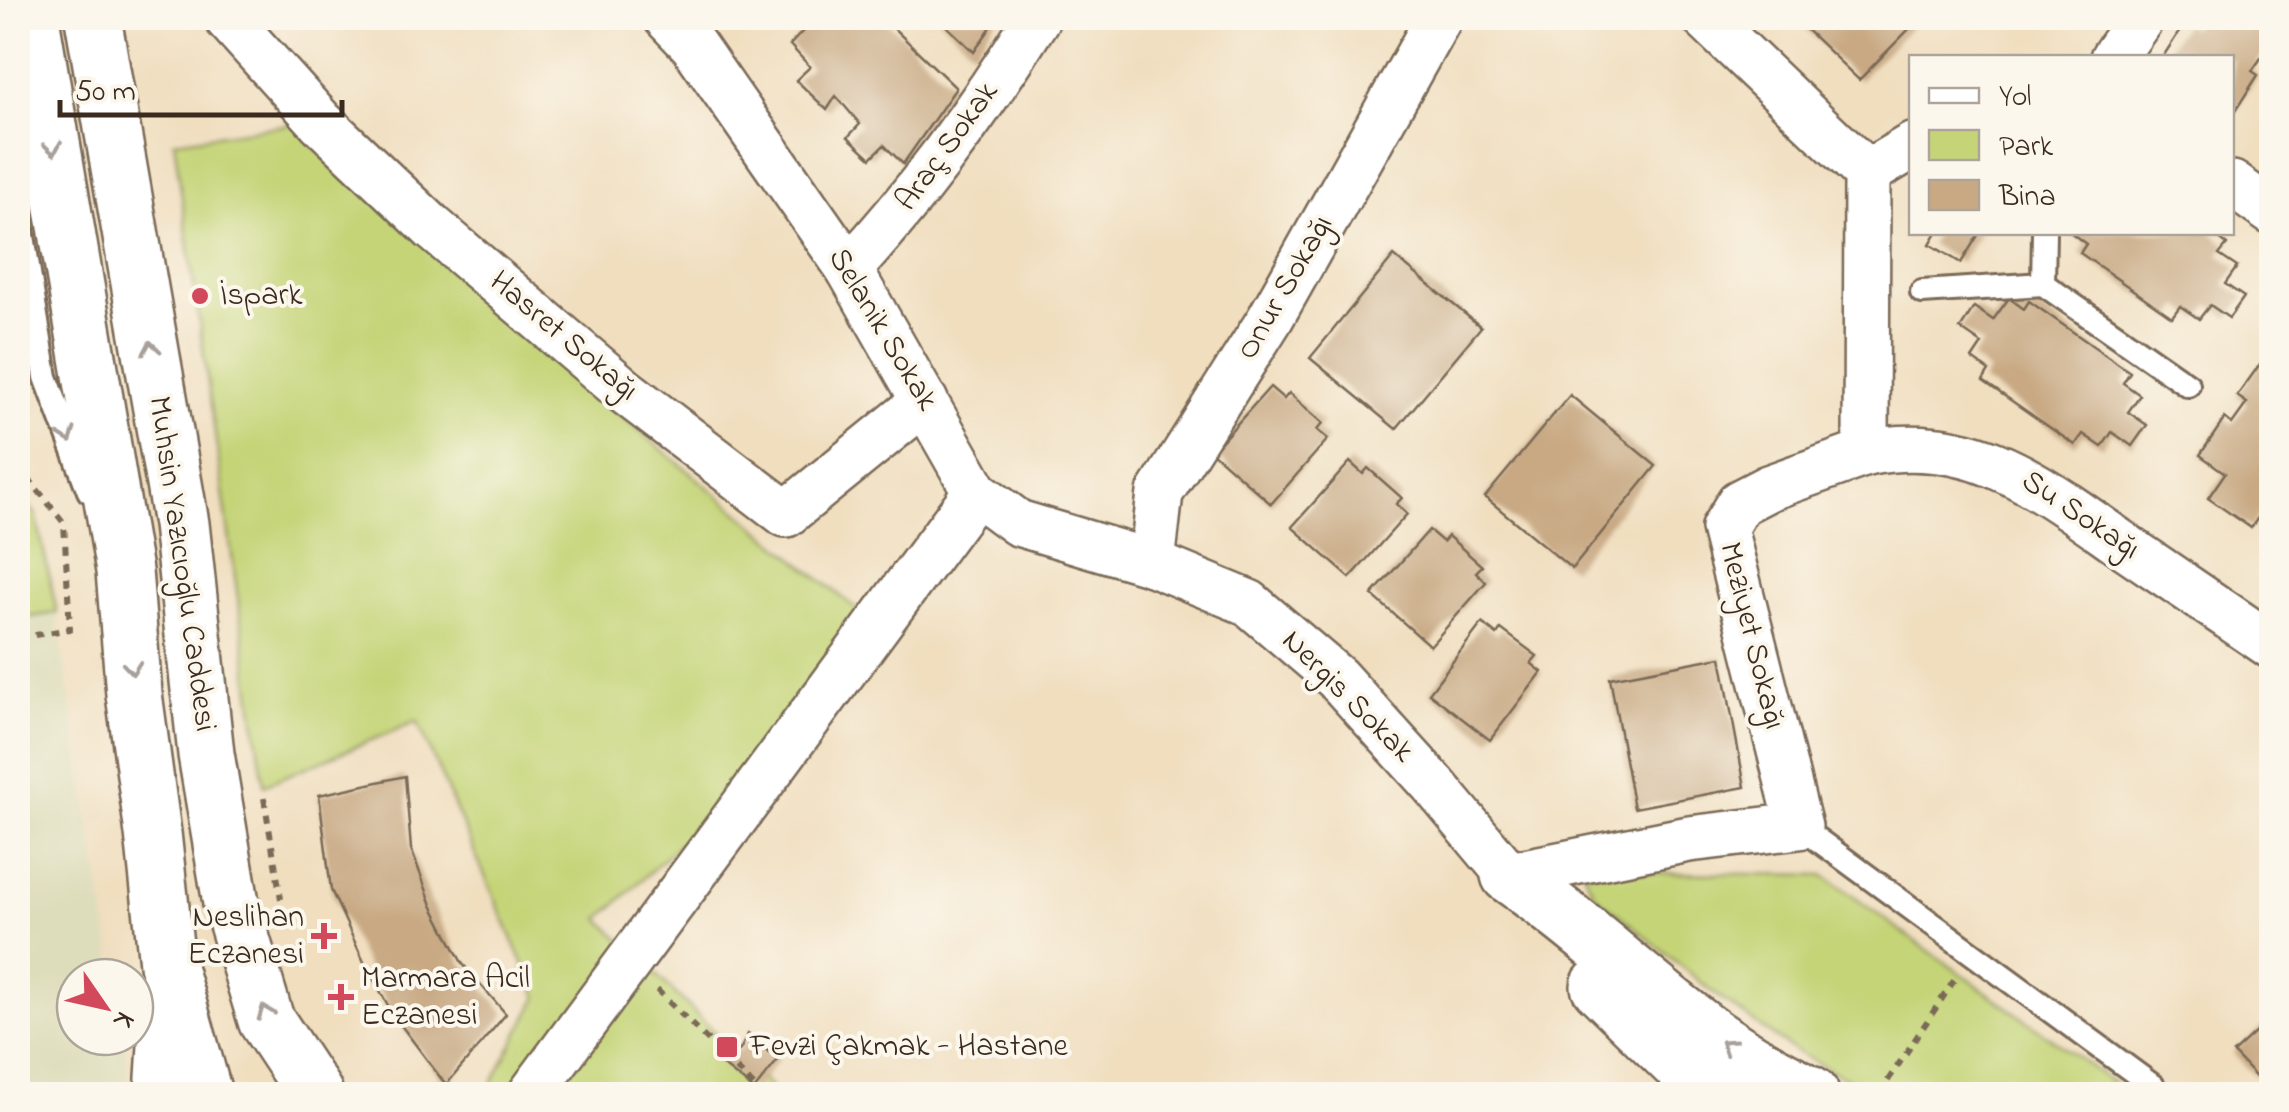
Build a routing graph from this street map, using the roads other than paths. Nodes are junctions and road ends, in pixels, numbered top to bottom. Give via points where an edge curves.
1 (31, 18) edge
2 (93, 18) edge
3 (228, 18) edge
4 (667, 18) edge
5 (1037, 18) edge
6 (1440, 18) edge
7 (1706, 18) edge
8 (2141, 18) edge
9 (2115, 55) edge
10 (1909, 148) edge
11 (1866, 173) junction
12 (2234, 185) edge
13 (18, 205) edge
14 (2272, 212) edge
15 (2044, 235) edge
16 (849, 269) junction
17 (2043, 284) junction
18 (1922, 292) dead end
19 (2188, 385) dead end
20 (926, 402) junction
21 (1866, 453) junction
22 (976, 492) junction
23 (1152, 563) junction
24 (124, 571) junction
25 (2272, 646) edge
26 (1798, 826) junction
27 (1510, 875) junction
28 (170, 981) junction
29 (2154, 1086) dead end
30 (163, 1094) edge
31 (204, 1094) edge
32 (315, 1094) edge
33 (532, 1094) edge
34 (1710, 1094) edge
35 (1811, 1094) edge

1 -> 24 main road, Muhsin Yazıcıoğlu Caddesi
32 -> 2 main road, Muhsin Yazıcıoğlu Caddesi via 266,1020 231,902 206,754 181,524
3 - 20 street, Hasret Sokağı via 321,122 433,228 626,392 786,514
4 - 16 street, Selanik Sokak via 693,45
5 - 16 street, Araç Sokak via 957,140
6 - 23 street, Onur Sokağı via 1270,319 1160,493
7 - 11 street
8 - 9 street
10 - 11 street
11 - 21 street
12 - 14 street
13 -> 24 lane via 46,377
15 - 17 lane
16 - 20 street, Selanik Sokak
17 - 18 lane
17 - 19 lane
20 - 22 street, Selanik Sokak
21 - 25 street, Su Sokağı via 1922,447 2012,470
21 - 26 street, Meziyet Sokağı via 1738,503 1724,528
22 - 23 street, Selanik Sokak via 1018,524
22 - 33 street
23 - 27 street, Nergis Sokak via 1250,603 1337,678
24 -> 28 main road, Muhsin Yazıcıoğlu Caddesi
26 - 27 street via 1689,839
26 - 29 lane
27 - 34 main road via 1550,937
35 -> 27 main road via 1705,1030
28 - 30 main road
28 - 31 main road, Muhsin Yazıcıoğlu Caddesi

